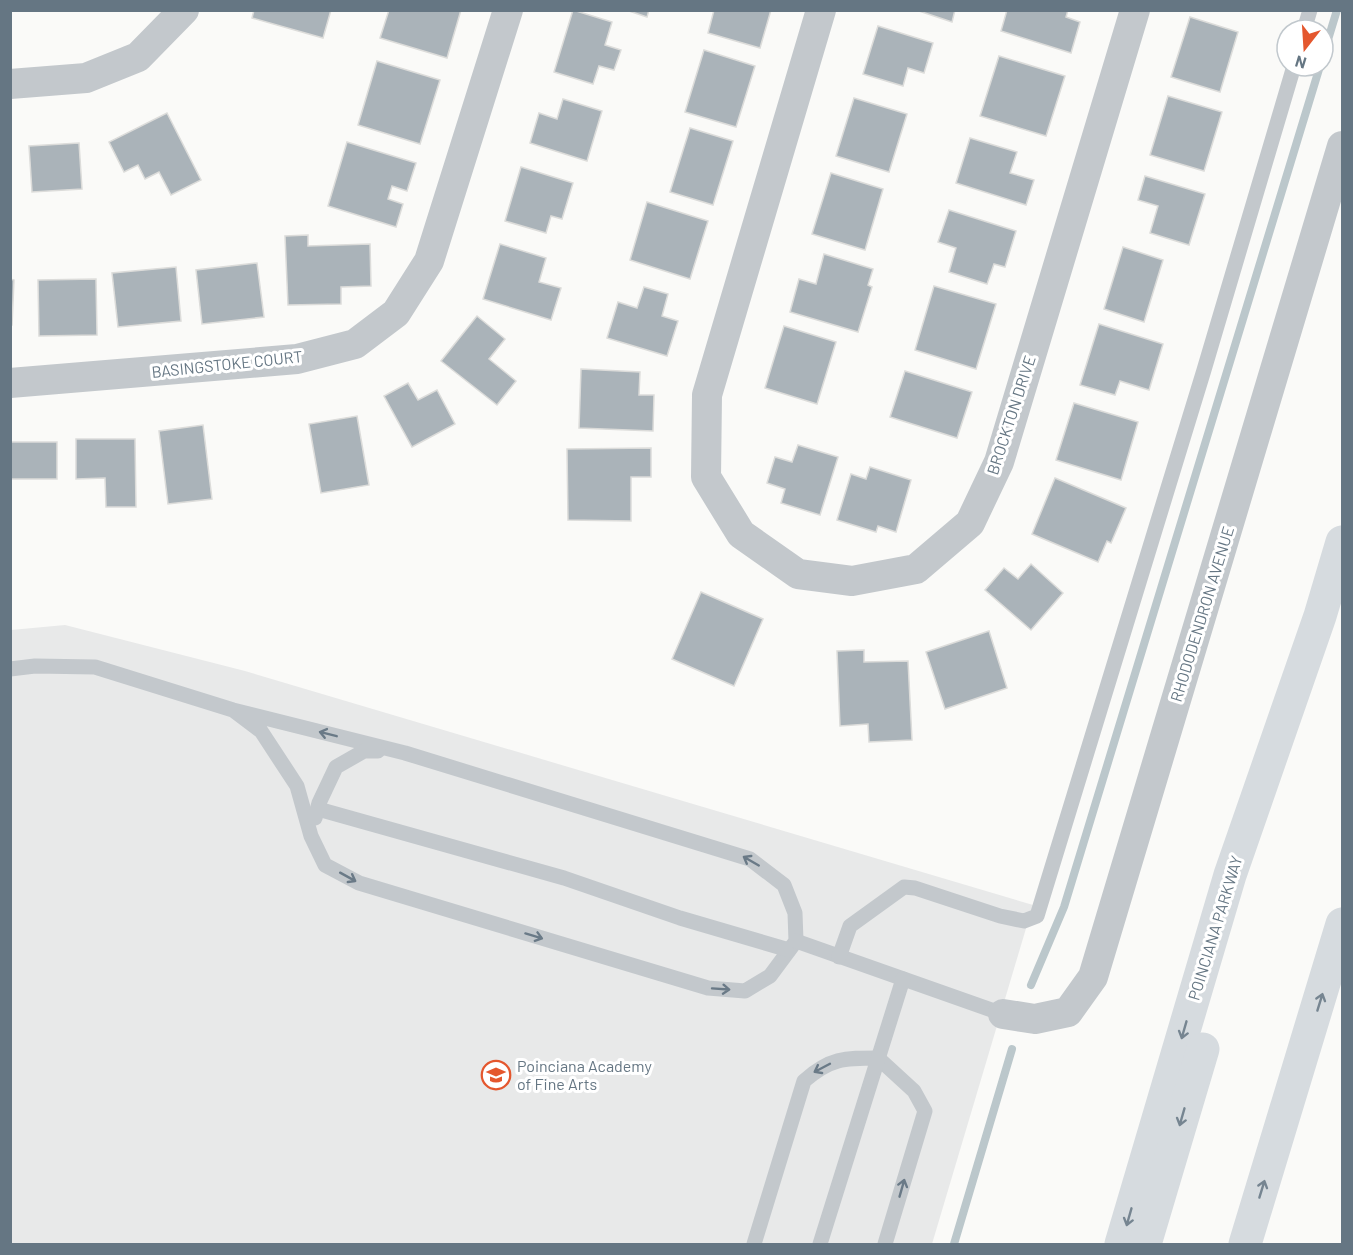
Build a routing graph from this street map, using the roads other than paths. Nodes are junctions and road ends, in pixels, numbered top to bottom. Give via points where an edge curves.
1 (184, 10) edge
2 (508, 10) edge
3 (821, 10) edge
4 (1135, 10) edge
5 (1290, 78) edge
6 (10, 84) edge
7 (1342, 146) edge
8 (10, 383) edge
9 (1342, 542) edge
10 (1320, 616) junction
11 (10, 669) edge
12 (233, 710) junction
13 (405, 753) junction
14 (318, 809) junction
15 (311, 836) junction
16 (1342, 924) edge
17 (792, 945) junction
18 (839, 957) junction
19 (903, 979) junction
20 (1003, 1014) joint
21 (878, 1058) junction
22 (754, 1245) edge
23 (820, 1245) edge
24 (885, 1245) edge
25 (1121, 1245) edge
26 (1145, 1245) edge
27 (1245, 1245) edge

1 - 6 street via 138,57 86,78
2 - 8 street, BASINGSTOKE COURT via 429,261 396,313 355,344 297,359
3 - 4 street, BROCKTON DRIVE via 707,395 706,477 741,534 798,573 852,581 916,569 970,523 999,462
5 - 18 lane via 1037,916 1024,921 1000,916 904,887 850,926
7 - 20 street, RHODODENDRON AVENUE via 1093,977 1068,1012 1035,1019
9 - 10 highway, POINCIANA PARKWAY
10 -> 25 highway, POINCIANA PARKWAY via 1230,875
10 -> 26 highway, POINCIANA PARKWAY via 1288,760
11 - 12 lane via 95,667
13 -> 12 lane
12 - 15 lane via 261,731 297,786
13 - 14 lane via 364,751 336,767
17 -> 13 lane via 795,914 783,885 750,859
14 - 15 lane
14 - 17 lane via 564,878 680,918
15 -> 17 lane via 325,865 359,883 708,988 745,991 770,976
27 -> 16 highway
17 - 18 lane
18 - 19 lane
19 - 20 lane
19 - 21 lane
21 -> 22 lane via 849,1058 820,1067 804,1081
21 - 23 lane
24 -> 21 lane via 925,1111 914,1091

